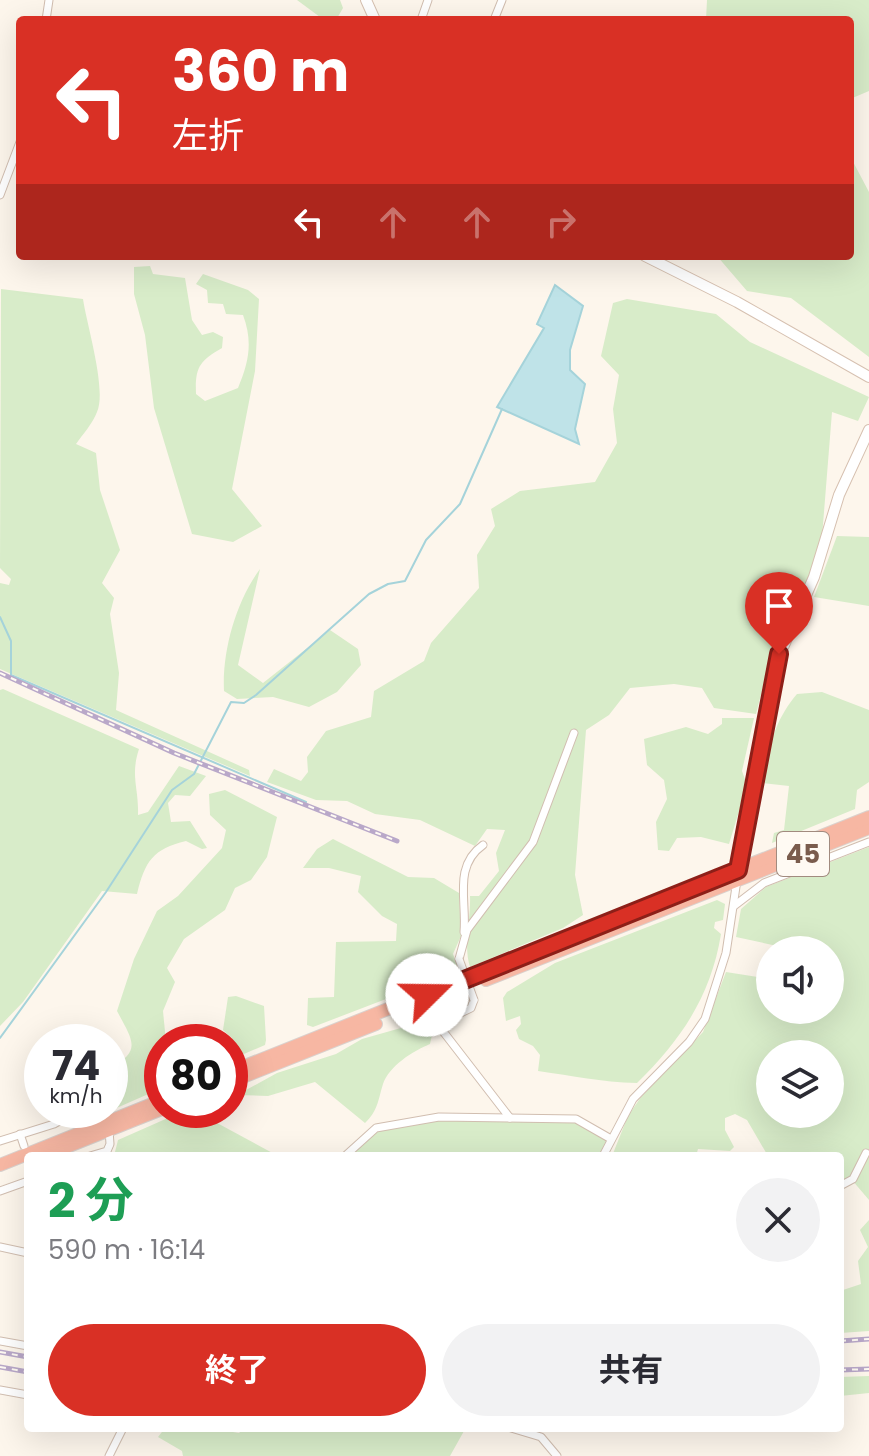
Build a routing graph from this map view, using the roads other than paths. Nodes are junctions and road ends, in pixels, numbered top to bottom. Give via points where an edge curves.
1 (16, 153) edge
2 (0, 195) edge
3 (653, 260) edge
4 (869, 377) edge
5 (869, 430) edge
6 (574, 733) dead end
7 (869, 817) edge
8 (869, 828) edge
9 (869, 842) edge
10 (483, 845) dead end
11 (738, 875) junction
12 (734, 906) junction
13 (463, 938) junction
14 (248, 1065) edge
15 (248, 1075) edge
16 (510, 1118) junction
17 (40, 1128) edge
18 (101, 1128) edge
19 (102, 1128) edge
20 (106, 1128) edge
21 (20, 1134) junction
22 (611, 1139) junction
23 (0, 1141) edge
24 (24, 1146) dead end
25 (35, 1152) edge
26 (52, 1152) edge
27 (104, 1152) edge
28 (349, 1152) edge
29 (605, 1152) edge
30 (866, 1153) dead end
31 (24, 1156) edge
32 (24, 1164) edge
33 (0, 1165) edge
34 (0, 1174) edge
35 (24, 1182) edge
36 (844, 1184) edge
37 (0, 1191) edge
38 (0, 1247) edge
39 (24, 1252) edge
40 (0, 1341) edge
41 (24, 1345) edge
42 (0, 1390) edge
43 (24, 1394) edge
44 (121, 1432) edge
45 (524, 1432) edge
46 (109, 1456) edge
47 (557, 1456) edge

1 - 2 street
3 - 4 street
5 - 11 street via 773,670
6 - 13 street via 533,842
7 - 11 highway, 45
8 - 11 highway, 45
9 - 12 street via 764,883
10 - 13 street via 469,857 465,870
11 - 12 street
11 - 14 highway, 45
11 - 15 highway, 45
12 - 22 street via 705,1019 633,1099
13 - 16 street, bridge via 459,959 474,1000 471,1008 444,1021 442,1030
16 - 22 street via 576,1119
16 - 28 street via 439,1117 384,1125
17 - 21 street
18 - 25 highway
19 - 26 highway
20 - 27 street via 110,1144
21 - 23 street
21 - 24 street
22 - 29 street
30 - 36 street via 853,1179
31 - 33 highway
32 - 34 highway
35 - 37 street
38 - 39 street
40 - 41 street
42 - 43 street
44 - 46 street
45 - 47 street via 541,1437

